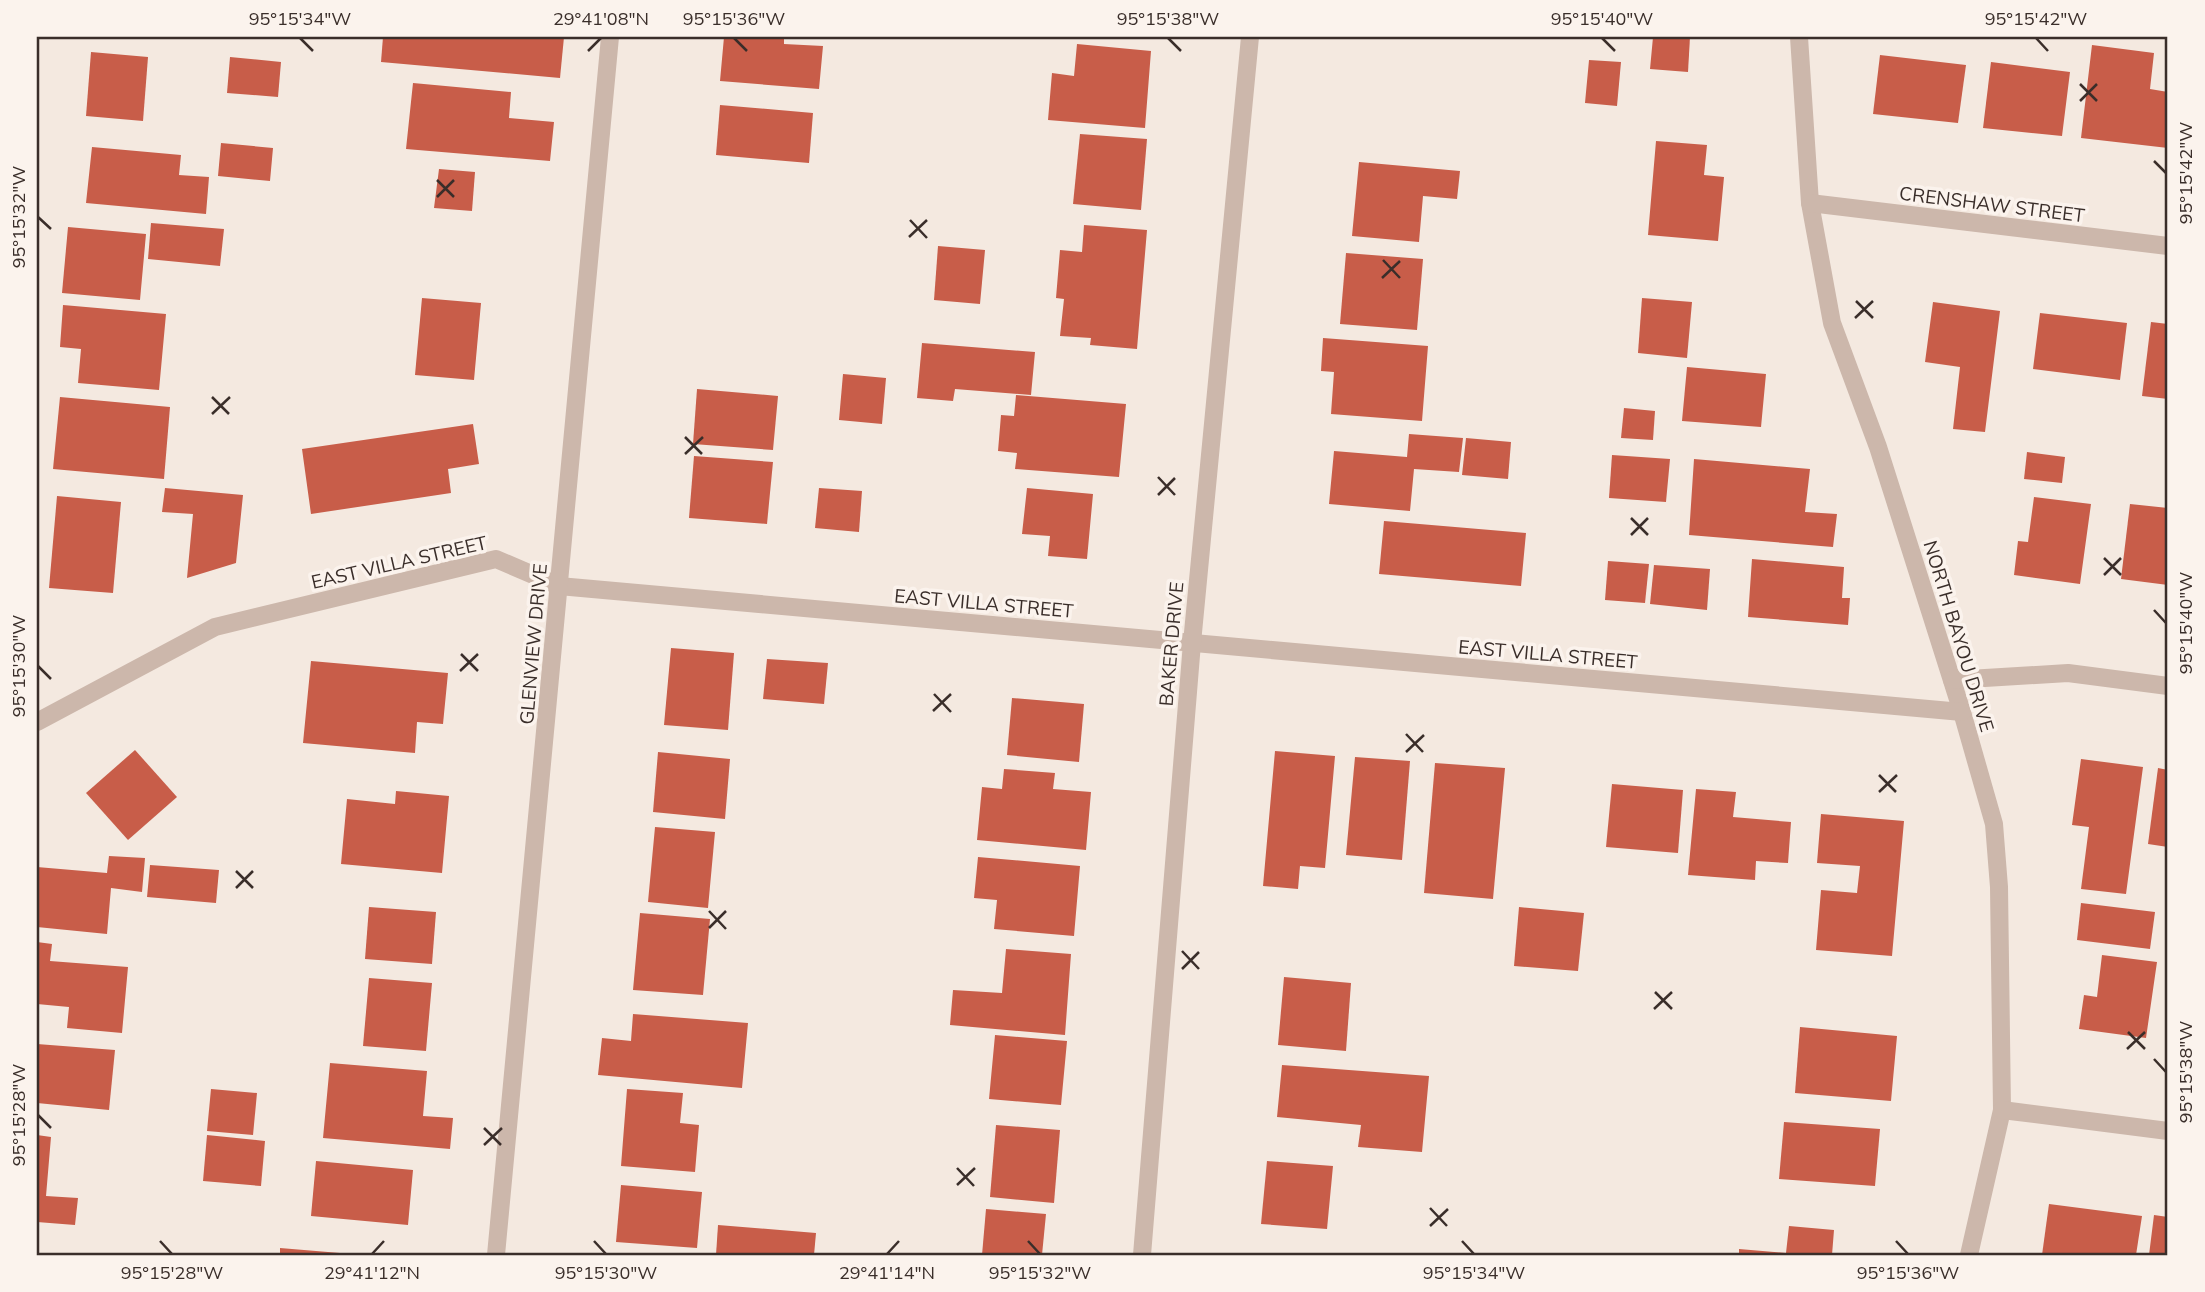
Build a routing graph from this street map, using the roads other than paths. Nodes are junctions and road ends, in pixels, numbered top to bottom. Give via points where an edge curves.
1 (610, 37) edge
2 (1250, 37) edge
3 (1800, 37) edge
4 (1810, 203) junction
5 (2168, 246) edge
6 (559, 586) junction
7 (1192, 643) junction
8 (1952, 680) junction
9 (2168, 686) edge
10 (1962, 712) junction
11 (37, 722) edge
12 (2001, 1110) junction
13 (2168, 1131) edge
14 (496, 1255) edge
15 (1142, 1255) edge
16 (1969, 1255) edge

1 - 6 street, GLENVIEW DRIVE
2 - 7 street, BAKER DRIVE
3 - 4 street, NORTH BAYOU DRIVE
4 - 5 street, CRENSHAW STREET
4 - 8 street, NORTH BAYOU DRIVE via 1832,323 1878,447
6 - 7 street, EAST VILLA STREET
6 - 11 street, EAST VILLA STREET via 496,559 215,627
6 - 14 street, GLENVIEW DRIVE
7 - 10 street, EAST VILLA STREET
7 - 15 street, BAKER DRIVE
8 - 9 street via 2068,673
8 - 10 street, NORTH BAYOU DRIVE
10 - 12 street, NORTH BAYOU DRIVE via 1994,824
12 - 13 street
12 - 16 street, NORTH BAYOU DRIVE

